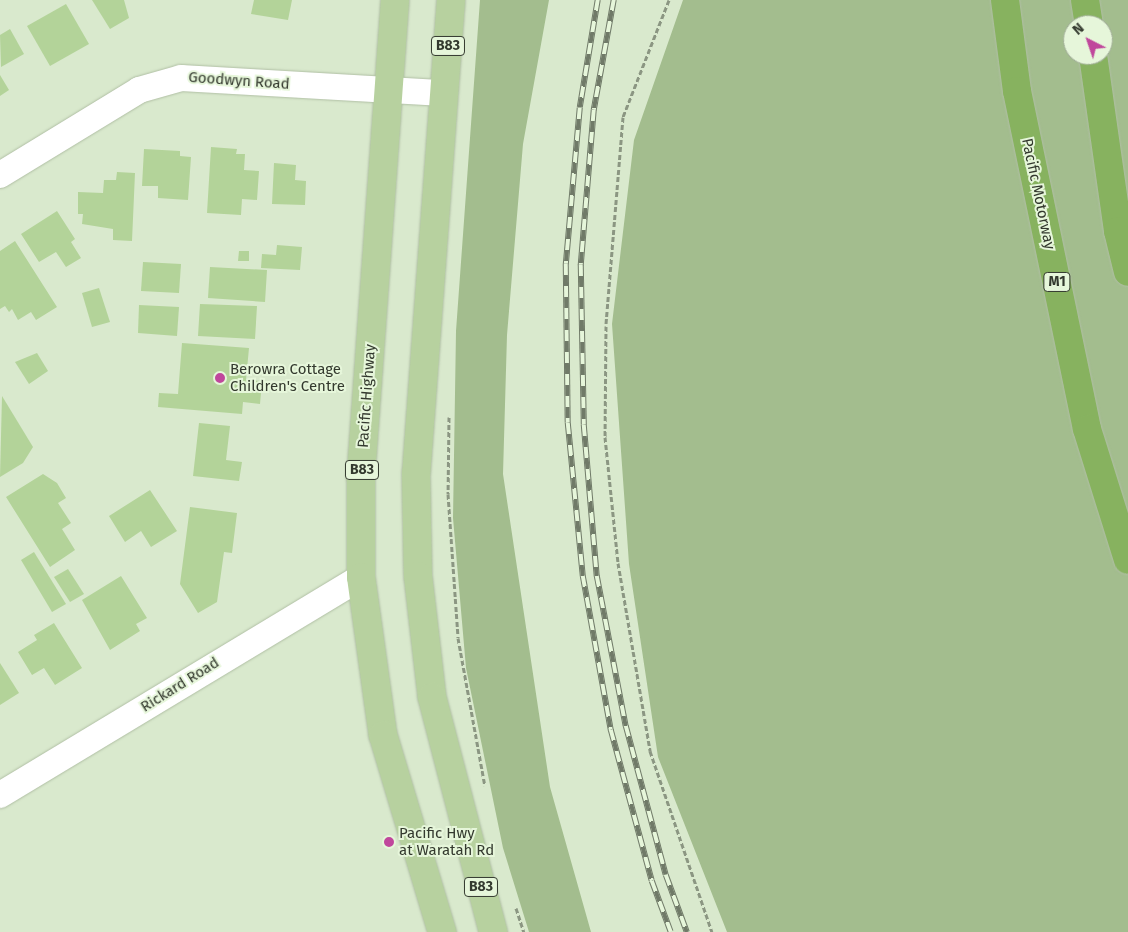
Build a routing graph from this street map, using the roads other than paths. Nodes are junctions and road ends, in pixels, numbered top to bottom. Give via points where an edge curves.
1 (395, 0) edge
2 (451, 0) edge
3 (1005, 0) edge
4 (1085, 0) edge
5 (1087, 15) edge
6 (1094, 65) edge
7 (389, 90) junction
8 (444, 93) junction
9 (0, 175) edge
10 (1128, 272) edge
11 (1128, 560) edge
12 (362, 577) junction
13 (0, 795) edge
14 (442, 932) edge
15 (493, 932) edge

1 - 7 main road, Pacific Highway / B83
2 - 8 main road, B83
3 - 11 highway, Pacific Motorway / M1 via 1017,91 1087,429
4 - 5 highway
6 - 10 highway via 1118,231
7 - 8 street, Goodwyn Road
7 - 9 street, Goodwyn Road via 181,78 139,90
7 - 12 main road, Pacific Highway / B83 via 361,478
8 - 15 main road, B83 via 416,474 418,576 432,697
12 - 13 street, Rickard Road
12 - 14 main road, Pacific Highway / B83 via 383,736

